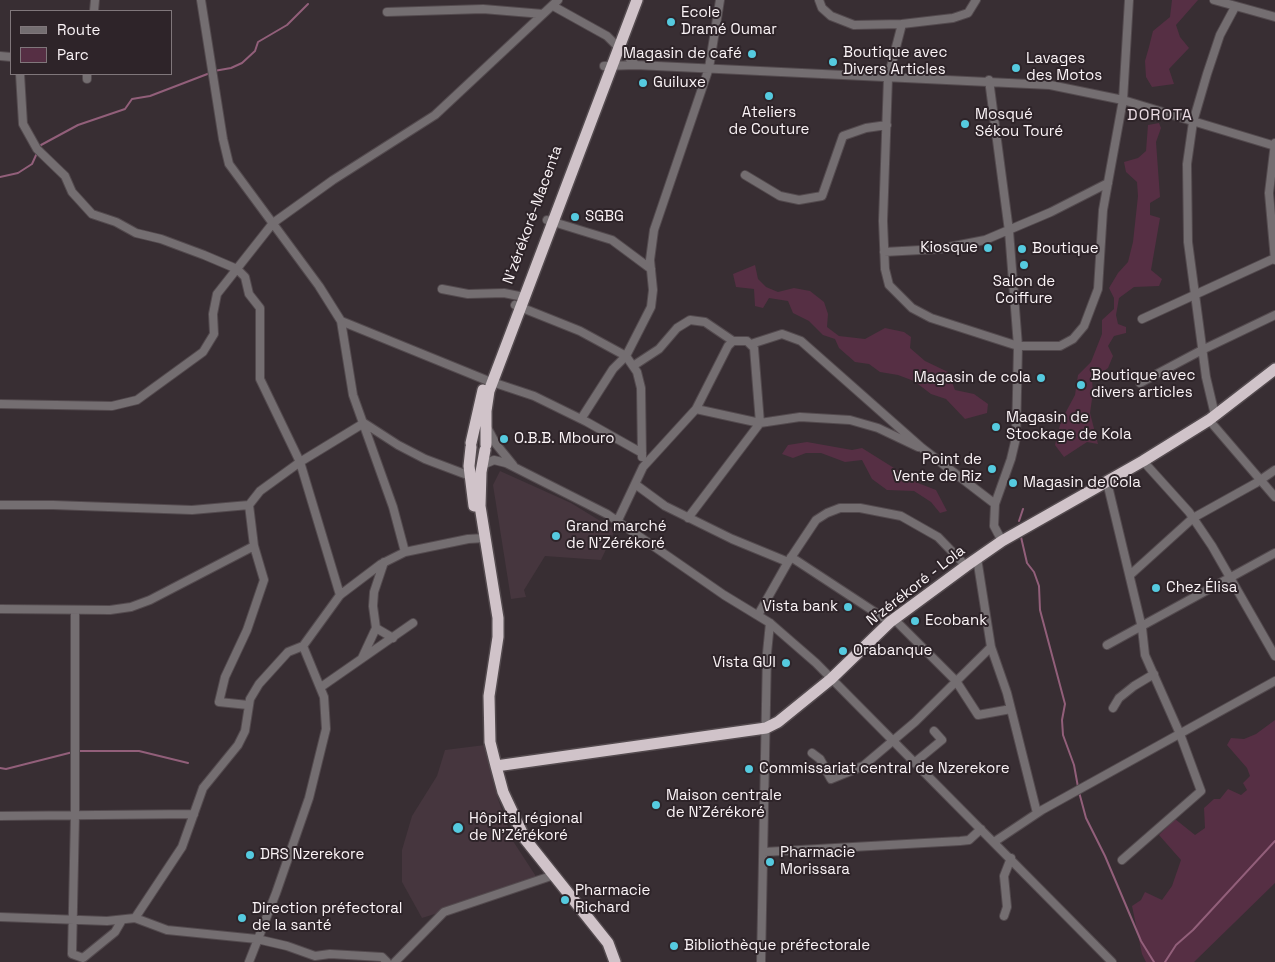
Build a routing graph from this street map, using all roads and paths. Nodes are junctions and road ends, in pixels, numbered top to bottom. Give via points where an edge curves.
1 (201, 0) edge
2 (630, 0) edge
3 (637, 0) edge
4 (720, 0) edge
5 (819, 0) edge
6 (976, 0) edge
7 (1129, 0) edge
8 (1214, 0) edge
9 (556, 3) edge
10 (1232, 4) edge
11 (387, 12) dead end
12 (543, 14) junction
13 (1275, 17) edge
14 (902, 24) junction
15 (616, 45) junction
16 (636, 65) junction
17 (607, 66) junction
18 (709, 68) junction
19 (20, 75) edge
20 (888, 78) junction
21 (989, 80) junction
22 (1123, 100) junction
23 (1193, 122) junction
24 (887, 125) junction
25 (1275, 144) edge
26 (745, 175) dead end
27 (1108, 183) junction
28 (550, 220) junction
29 (272, 223) junction
30 (1009, 231) junction
31 (1274, 240) edge
32 (884, 252) junction
33 (1275, 259) edge
34 (237, 269) junction
35 (651, 270) junction
36 (442, 289) dead end
37 (1194, 294) junction
38 (519, 302) junction
39 (1275, 315) edge
40 (1142, 319) dead end
41 (341, 321) junction
42 (732, 341) junction
43 (751, 344) junction
44 (1018, 346) junction
45 (1202, 350) junction
46 (626, 356) junction
47 (633, 366) junction
48 (1275, 369) edge
49 (489, 380) junction
50 (1140, 384) dead end
51 (0, 404) edge
52 (696, 409) junction
53 (1212, 417) junction
54 (581, 419) junction
55 (364, 423) junction
56 (486, 423) junction
57 (760, 423) junction
58 (471, 445) junction
59 (486, 447) junction
60 (922, 448) junction
61 (642, 453) junction
62 (1143, 461) junction
63 (300, 462) junction
64 (514, 467) junction
65 (642, 467) junction
66 (1275, 470) edge
67 (476, 474) junction
68 (1261, 480) junction
69 (1107, 482) junction
70 (635, 484) junction
71 (1275, 497) edge
72 (994, 504) junction
73 (249, 505) junction
74 (0, 506) edge
75 (688, 518) junction
76 (1193, 518) junction
77 (618, 520) junction
78 (485, 538) junction
79 (1002, 541) junction
80 (254, 546) junction
81 (405, 552) junction
82 (1275, 554) edge
83 (977, 558) junction
84 (789, 559) junction
85 (384, 562) junction
86 (966, 566) junction
87 (1130, 575) junction
88 (1230, 578) junction
89 (340, 595) junction
90 (0, 609) edge
91 (75, 610) junction
92 (758, 615) junction
93 (892, 621) junction
94 (413, 623) dead end
95 (770, 623) junction
96 (376, 628) junction
97 (1142, 628) junction
98 (393, 638) junction
99 (1107, 645) dead end
100 (303, 646) junction
101 (991, 647) junction
102 (1275, 656) edge
103 (362, 658) junction
104 (1154, 674) junction
105 (831, 679) junction
106 (956, 681) junction
107 (1275, 681) edge
108 (321, 687) junction
109 (248, 705) junction
110 (1113, 708) dead end
111 (1011, 709) junction
112 (766, 728) junction
113 (934, 731) dead end
114 (1180, 734) junction
115 (893, 741) junction
116 (812, 753) dead end
117 (914, 763) junction
118 (496, 766) junction
119 (1038, 813) junction
120 (194, 814) junction
121 (75, 815) junction
122 (0, 816) edge
123 (981, 829) junction
124 (994, 842) junction
125 (764, 852) junction
126 (1010, 858) junction
127 (1122, 860) dead end
128 (554, 876) junction
129 (1004, 916) dead end
130 (0, 917) edge
131 (135, 918) junction
132 (73, 919) junction
133 (122, 920) junction
134 (257, 939) junction
135 (249, 962) edge
136 (387, 962) edge
137 (395, 962) edge
138 (615, 962) edge
139 (761, 962) edge
140 (1112, 962) edge

1 - 29 street via 229,164
2 - 15 highway
3 - 15 highway
4 - 18 street
5 - 14 street via 831,16 854,25
6 - 14 street via 968,13 953,18
7 - 22 street
8 - 10 street
9 - 12 street
9 - 15 street
10 - 13 street
10 - 23 street
11 - 12 street via 483,9
12 - 29 street via 435,114
14 - 20 street
15 - 16 street
15 - 17 highway
16 - 17 street
16 - 18 street
17 - 28 highway
18 - 20 street
18 - 35 street via 654,230
19 - 34 street via 23,124 37,150 65,176 72,192 92,214
20 - 21 street
20 - 24 street
21 - 22 street via 1050,85
21 - 30 street
22 - 23 street
22 - 27 street
23 - 25 street
23 - 37 street via 1186,206
24 - 26 street via 843,136 822,196 798,200 780,196
24 - 32 street
25 - 31 street via 1269,193
27 - 30 street
27 - 44 street via 1098,289 1084,326 1073,339 1060,346
28 - 35 street via 612,240
28 - 38 highway
29 - 34 street
29 - 41 street
30 - 32 street via 985,240 939,249
30 - 44 street
31 - 33 street
32 - 44 street via 889,285 912,308 931,318
33 - 37 street
34 - 51 street via 217,294 214,334 204,352 137,400 112,406
34 - 63 street via 245,277 249,294 260,308 260,380
35 - 46 street via 651,307
36 - 38 street via 468,294 504,293
37 - 40 street
37 - 45 street
38 - 46 street
38 - 49 highway
39 - 45 street
41 - 49 street
41 - 55 street via 353,395
42 - 43 street
42 - 47 street via 705,322 690,320 677,328 659,349
42 - 52 street
43 - 57 street via 754,348
43 - 60 street via 774,335 796,338
44 - 72 street via 1016,438
45 - 50 street
45 - 53 street
46 - 47 street
46 - 54 street via 613,369
47 - 61 street via 641,388
48 - 53 highway, N'zérékoré - Lola
49 - 54 street via 534,396
49 - 56 highway
49 - 58 highway via 475,418
52 - 57 street
52 - 65 street
53 - 62 highway, N'zérékoré - Lola
53 - 68 street
54 - 61 street
55 - 63 street
55 - 67 street via 425,459
55 - 81 street
56 - 59 highway
56 - 64 street via 496,444
57 - 60 street via 800,417 850,420 878,428
57 - 75 street
58 - 59 highway via 479,438
58 - 67 highway
59 - 67 highway
60 - 72 street
61 - 65 street
62 - 69 highway, N'zérékoré - Lola
62 - 76 street
63 - 73 street via 260,491
63 - 89 street
64 - 67 street via 494,460
64 - 77 street
65 - 70 street
66 - 68 street
67 - 78 highway via 474,504
68 - 71 street
68 - 76 street
69 - 79 highway, N'zérékoré - Lola
69 - 87 street
70 - 75 street
70 - 77 street
72 - 79 street via 994,526
73 - 74 street via 192,510
73 - 80 street
75 - 84 street
76 - 87 street
76 - 88 street
77 - 92 street via 724,595
78 - 81 street via 468,538
78 - 118 highway via 498,618 489,696 490,742
79 - 83 highway, N'zérékoré - Lola
80 - 91 street via 137,605 110,610
80 - 109 street via 264,580 225,676 219,702
81 - 85 street
82 - 88 street
83 - 86 highway, N'zérékoré - Lola
83 - 101 street
84 - 86 street via 816,520 827,512 860,508 901,516 921,526 938,536
84 - 92 street
84 - 93 street
85 - 89 street
85 - 96 street via 374,592
86 - 93 highway, N'zérékoré - Lola
87 - 97 street
88 - 97 street
88 - 102 street
89 - 100 street
90 - 91 street
91 - 121 street
92 - 95 street
93 - 105 highway, N'zérékoré - Lola
93 - 106 street
94 - 98 street
95 - 105 street
95 - 112 street
96 - 98 street
96 - 103 street
97 - 99 street
97 - 104 street via 1145,655
98 - 103 street
100 - 108 street
100 - 109 street via 288,652 258,684
101 - 106 street
101 - 111 street
103 - 108 street
104 - 110 street via 1119,698
104 - 114 street
105 - 112 highway, N'zérékoré - Lola via 790,714
105 - 115 street
106 - 111 street via 978,715
106 - 115 street
107 - 114 street
108 - 134 street via 326,714 322,753 276,893
109 - 120 street via 245,731 238,745 202,788
111 - 119 street
112 - 118 highway, N'zérékoré - Lola
112 - 125 street
113 - 117 street via 942,740
114 - 119 street
114 - 127 street via 1201,790
115 - 116 street via 863,766 831,779 820,759
115 - 117 street
117 - 123 street
118 - 128 highway via 502,792 525,839
119 - 124 street
120 - 121 street
120 - 131 street via 182,847
121 - 122 street
121 - 132 street
123 - 124 street
123 - 125 street via 969,840 960,841
124 - 126 street
125 - 139 street
126 - 129 street via 1004,876 1007,907
126 - 140 street
128 - 137 street via 444,912
128 - 138 highway via 608,943
130 - 132 street
131 - 133 street
131 - 134 street via 167,930
132 - 133 street
132 - 133 street via 72,954 83,958 115,932
134 - 135 street
134 - 136 street via 315,956 382,957

